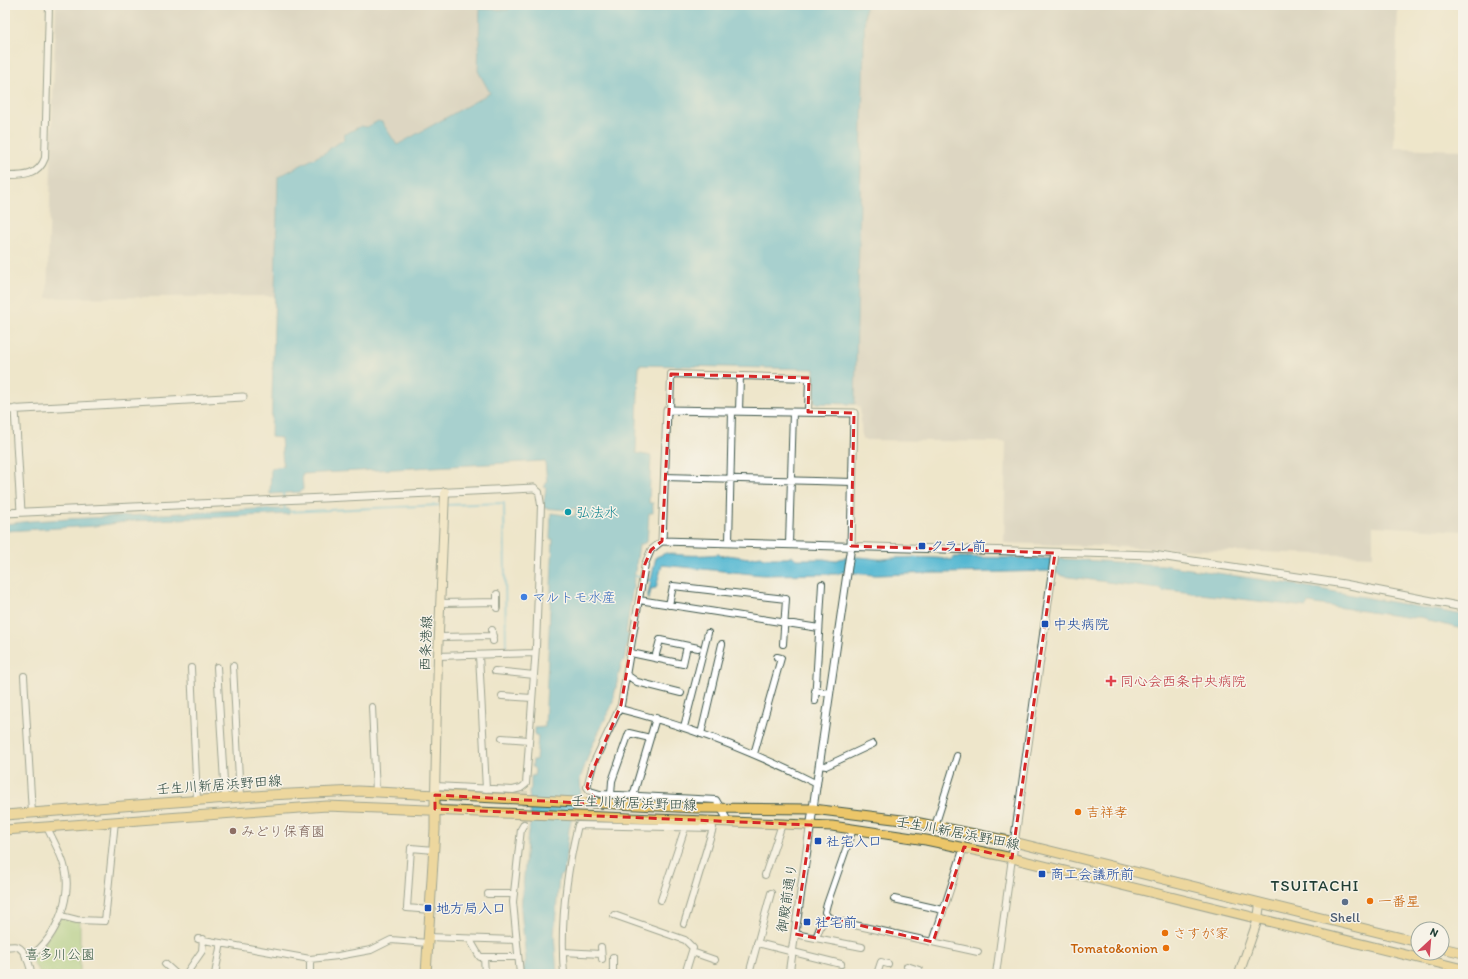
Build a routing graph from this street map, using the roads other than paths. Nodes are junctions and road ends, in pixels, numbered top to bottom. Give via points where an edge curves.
1 (49, 5) edge
2 (5, 176) edge
3 (740, 376) junction
4 (243, 397) dead end
5 (5, 410) edge
6 (15, 410) junction
7 (670, 410) junction
8 (736, 411) junction
9 (793, 412) junction
10 (808, 412) junction
11 (664, 477) junction
12 (730, 478) junction
13 (791, 480) junction
14 (852, 482) junction
15 (534, 488) joint
16 (445, 492) junction
17 (21, 512) junction
18 (5, 513) edge
19 (662, 541) junction
20 (729, 542) junction
21 (789, 544) junction
22 (851, 549) junction
23 (1055, 555) junction
24 (822, 584) dead end
25 (497, 594) dead end
26 (639, 600) junction
27 (440, 603) junction
28 (669, 605) junction
29 (1463, 606) edge
30 (786, 622) junction
31 (819, 628) junction
32 (708, 632) dead end
33 (492, 636) dead end
34 (438, 637) junction
35 (722, 644) dead end
36 (783, 644) dead end
37 (687, 646) junction
38 (698, 648) dead end
39 (535, 653) junction
40 (631, 653) junction
41 (480, 655) junction
42 (438, 656) junction
43 (777, 656) dead end
44 (656, 658) junction
45 (233, 666) dead end
46 (217, 667) dead end
47 (191, 668) dead end
48 (495, 671) dead end
49 (534, 675) junction
50 (627, 675) junction
51 (24, 676) dead end
52 (815, 691) junction
53 (681, 693) dead end
54 (830, 693) junction
55 (502, 696) dead end
56 (532, 698) junction
57 (815, 701) dead end
58 (372, 707) dead end
59 (620, 708) junction
60 (656, 718) junction
61 (684, 727) junction
62 (701, 734) junction
63 (502, 738) dead end
64 (650, 738) junction
65 (529, 740) junction
66 (874, 744) dead end
67 (754, 754) junction
68 (957, 756) dead end
69 (819, 765) junction
70 (526, 784) junction
71 (817, 784) junction
72 (486, 789) junction
73 (435, 790) junction
74 (525, 791) tunnel mouth
75 (376, 792) junction
76 (611, 795) junction
77 (633, 796) junction
78 (240, 797) junction
79 (225, 798) junction
80 (197, 800) junction
81 (696, 808) junction
82 (720, 808) junction
83 (435, 809) junction
84 (813, 809) junction
85 (32, 813) junction
86 (5, 815) edge
87 (114, 821) junction
88 (728, 821) junction
89 (524, 824) tunnel mouth
90 (696, 824) junction
91 (782, 824) junction
92 (811, 825) junction
93 (934, 826) junction
94 (47, 827) junction
95 (685, 828) junction
96 (853, 829) junction
97 (5, 830) edge
98 (1014, 842) junction
99 (964, 847) junction
100 (434, 850) junction
101 (1012, 858) junction
102 (765, 875) dead end
103 (771, 893) dead end
104 (488, 894) dead end
105 (514, 894) junction
106 (894, 899) dead end
107 (661, 900) dead end
108 (1260, 904) junction
109 (430, 910) junction
110 (943, 910) junction
111 (614, 915) dead end
112 (61, 916) junction
113 (829, 918) junction
114 (1258, 919) junction
115 (684, 924) dead end
116 (795, 934) junction
117 (816, 938) junction
118 (428, 940) junction
119 (470, 940) junction
120 (516, 940) junction
121 (1410, 940) edge
122 (933, 942) junction
123 (221, 943) junction
124 (757, 943) junction
125 (5, 947) edge
126 (862, 947) dead end
127 (1450, 950) edge
128 (563, 952) junction
129 (692, 952) junction
130 (978, 952) dead end
131 (601, 953) dead end
132 (792, 953) junction
133 (1463, 953) edge
134 (484, 957) junction
135 (518, 957) junction
136 (613, 957) dead end
137 (26, 958) junction
138 (310, 959) junction
139 (714, 960) dead end
140 (165, 964) dead end
141 (841, 964) dead end
142 (888, 964) dead end
143 (1463, 969) edge
144 (31, 974) edge
145 (176, 974) edge
146 (186, 974) edge
147 (215, 974) edge
148 (310, 974) edge
149 (426, 974) edge
150 (485, 974) edge
151 (520, 974) edge
152 (564, 974) edge
153 (613, 974) edge
154 (685, 974) edge
155 (749, 974) edge
156 (789, 974) edge
157 (877, 974) edge
158 (996, 974) edge
159 (1239, 974) edge

1 - 2 street via 44,158 42,165 32,174
3 - 7 street via 671,374
3 - 8 street
3 - 10 street via 809,378
4 - 6 street
5 - 6 street
6 - 17 street
7 - 8 street
7 - 11 street via 667,410
8 - 9 street
8 - 12 street
9 - 10 street
9 - 13 street
10 - 14 street, 御殿前通り via 854,413
11 - 12 street
11 - 19 street
12 - 13 street
12 - 20 street
13 - 14 street
13 - 21 street
14 - 22 street, 御殿前通り
15 - 16 street
15 - 39 street via 539,492 541,505
16 - 17 street
16 - 27 main road, 西条港線
17 - 18 street
19 - 20 street
19 - 26 street via 648,556
20 - 21 street
21 - 22 street
22 - 23 street
22 - 54 street, 御殿前通り
23 - 29 street via 1159,556 1344,584
23 - 98 street
24 - 31 street
25 - 27 street via 497,605
26 - 28 street
26 - 40 street
27 - 34 main road, 西条港線
28 - 30 street
28 - 30 street via 673,586 786,599
30 - 31 street
30 - 36 street
31 - 52 street
32 - 61 street
33 - 34 street
34 - 42 main road, 西条港線
35 - 62 street
37 - 38 street
37 - 44 street via 660,640
37 - 44 street via 683,664
39 - 41 street
39 - 49 street
40 - 44 street
40 - 50 street
41 - 42 street
41 - 72 street
42 - 73 main road, 西条港線
43 - 67 street via 781,658
45 - 78 street
46 - 79 street
47 - 80 street
48 - 49 street
49 - 56 street
50 - 53 street via 637,682
50 - 59 street
51 - 85 street
52 - 54 street
52 - 57 street
54 - 69 street, 御殿前通り
55 - 56 street
56 - 65 street
58 - 75 street
59 - 60 street
59 - 76 street via 594,764 587,787 594,794
60 - 61 street
60 - 64 street
61 - 62 street
62 - 67 street
63 - 65 street
64 - 76 street via 629,733 612,782
64 - 77 street
65 - 70 street
66 - 69 street via 826,766
67 - 71 street
68 - 93 street
69 - 71 street, 御殿前通り
70 - 72 street via 513,790
70 - 74 street
71 - 84 street, 御殿前通り
72 - 73 street
73 - 75 main road, 壬生川新居浜野田線
73 - 81 main road, 壬生川新居浜野田線 via 528,800
73 - 83 main road
75 - 78 main road, 壬生川新居浜野田線 via 315,792
76 - 77 street
77 - 82 street via 716,800
78 - 79 main road, 壬生川新居浜野田線
79 - 80 main road, 壬生川新居浜野田線
80 - 85 main road, 壬生川新居浜野田線
81 - 82 main road, 壬生川新居浜野田線
81 - 90 street
82 - 84 main road, 壬生川新居浜野田線
82 - 88 street
83 - 87 main road, 壬生川新居浜野田線 via 327,806
83 - 90 main road, 壬生川新居浜野田線 via 575,814
83 - 100 main road
84 - 92 street, 御殿前通り
84 - 93 main road, 壬生川新居浜野田線
85 - 86 main road, 壬生川新居浜野田線
87 - 94 main road, 壬生川新居浜野田線
87 - 112 street via 105,921 77,920
88 - 90 main road, 壬生川新居浜野田線
88 - 91 main road, 壬生川新居浜野田線
89 - 105 street via 521,829
90 - 95 street
90 - 115 street via 713,828
91 - 92 main road, 壬生川新居浜野田線
91 - 102 street
92 - 96 main road, 壬生川新居浜野田線
92 - 116 street, 御殿前通り
93 - 98 main road, 壬生川新居浜野田線
94 - 97 main road, 壬生川新居浜野田線
94 - 112 street via 66,870
95 - 107 street
95 - 128 street via 578,825 564,906
96 - 99 main road, 壬生川新居浜野田線
96 - 113 street via 827,904 825,912
98 - 101 street
98 - 108 main road, 壬生川新居浜野田線
99 - 101 main road, 壬生川新居浜野田線
99 - 110 street
100 - 109 main road
100 - 109 street via 411,848 407,908
101 - 114 main road, 壬生川新居浜野田線
101 - 158 street
103 - 124 street
104 - 105 street
105 - 120 street
106 - 110 street
108 - 114 main road
108 - 121 main road, 壬生川新居浜野田線
109 - 118 main road
110 - 122 street
111 - 129 street via 686,940 693,948
112 - 137 street via 40,950
113 - 117 street via 820,925
113 - 122 street
114 - 143 main road, 壬生川新居浜野田線
114 - 159 main road
116 - 117 street
116 - 132 street, 御殿前通り
117 - 126 street
118 - 119 street
118 - 138 street via 391,940 371,950
118 - 149 main road
119 - 120 street
119 - 134 street via 480,957
120 - 135 street
122 - 130 street
123 - 138 street
123 - 146 street via 201,939 202,951
123 - 147 street
124 - 132 street
124 - 155 street
125 - 137 street via 19,947
127 - 133 main road
128 - 131 street
128 - 152 street
129 - 139 street
129 - 154 street
132 - 141 street
132 - 156 street, 御殿前通り
134 - 135 street
134 - 150 street
135 - 151 street
136 - 153 street
137 - 144 street
138 - 148 street
140 - 145 street
142 - 157 street via 881,962

